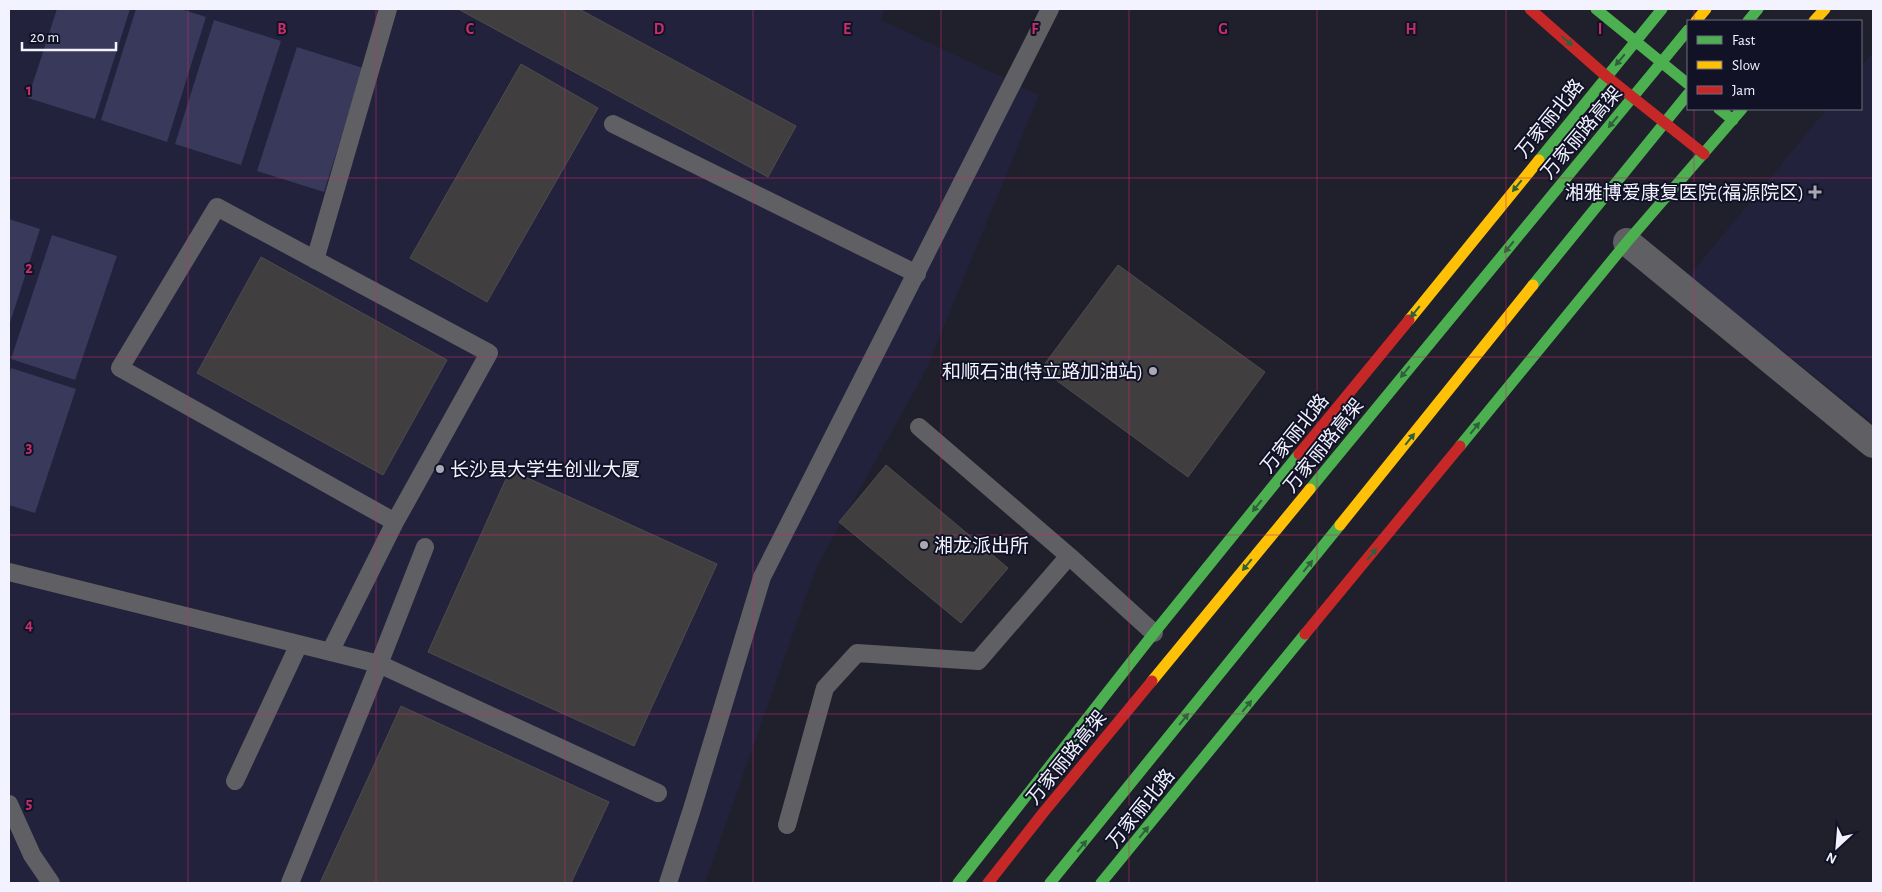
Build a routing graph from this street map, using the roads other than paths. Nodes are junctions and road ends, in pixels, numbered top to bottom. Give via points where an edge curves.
1 (388, 9) edge
2 (1050, 9) edge
3 (1530, 9) edge
4 (1596, 9) edge
5 (1662, 9) edge
6 (1706, 9) edge
7 (1758, 9) edge
8 (1825, 9) edge
9 (1697, 20) edge
10 (1749, 20) edge
11 (1815, 20) edge
12 (1687, 31) edge
13 (1635, 42) junction
14 (1606, 76) junction
15 (1687, 83) edge
16 (1687, 95) edge
17 (1720, 110) edge
18 (1741, 110) edge
19 (1733, 120) junction
20 (614, 124) dead end
21 (1704, 154) junction
22 (1627, 242) junction
23 (315, 260) junction
24 (917, 274) junction
25 (919, 427) dead end
26 (1873, 444) edge
27 (395, 522) junction
28 (425, 547) dead end
29 (1069, 556) junction
30 (9, 572) edge
31 (1154, 634) junction
32 (299, 644) junction
33 (330, 652) junction
34 (379, 664) junction
35 (235, 781) dead end
36 (658, 793) dead end
37 (9, 804) edge
38 (787, 826) dead end
39 (51, 883) edge
40 (290, 883) edge
41 (668, 883) edge
42 (958, 883) edge
43 (988, 883) edge
44 (1050, 883) edge
45 (1102, 883) edge

1 - 23 lane
2 - 24 lane
3 -> 14 main road
4 - 13 main road
5 - 13 main road, 万家丽北路
6 - 9 main road
7 - 10 main road
8 - 11 main road
12 -> 43 main road, 万家丽路高架
13 -> 14 main road, 万家丽北路
13 - 15 main road
14 - 21 main road
14 -> 31 main road, 万家丽北路
44 -> 16 main road
17 - 19 main road
18 - 19 main road, 万家丽北路
19 - 21 main road, 万家丽北路
20 - 24 lane
21 - 22 main road, 万家丽北路
22 - 26 street
45 -> 22 main road, 万家丽北路
23 - 27 lane via 489,353
23 - 27 lane via 217,207 120,368
24 - 41 lane via 762,577
25 - 29 lane
27 - 33 lane
28 - 34 lane
29 - 31 lane
29 - 38 lane via 978,661 857,654 824,688
30 - 32 lane
31 - 42 main road, 万家丽北路
32 - 33 lane
32 - 35 lane
33 - 34 lane
34 - 36 lane
34 - 40 lane
37 - 39 lane via 32,855

